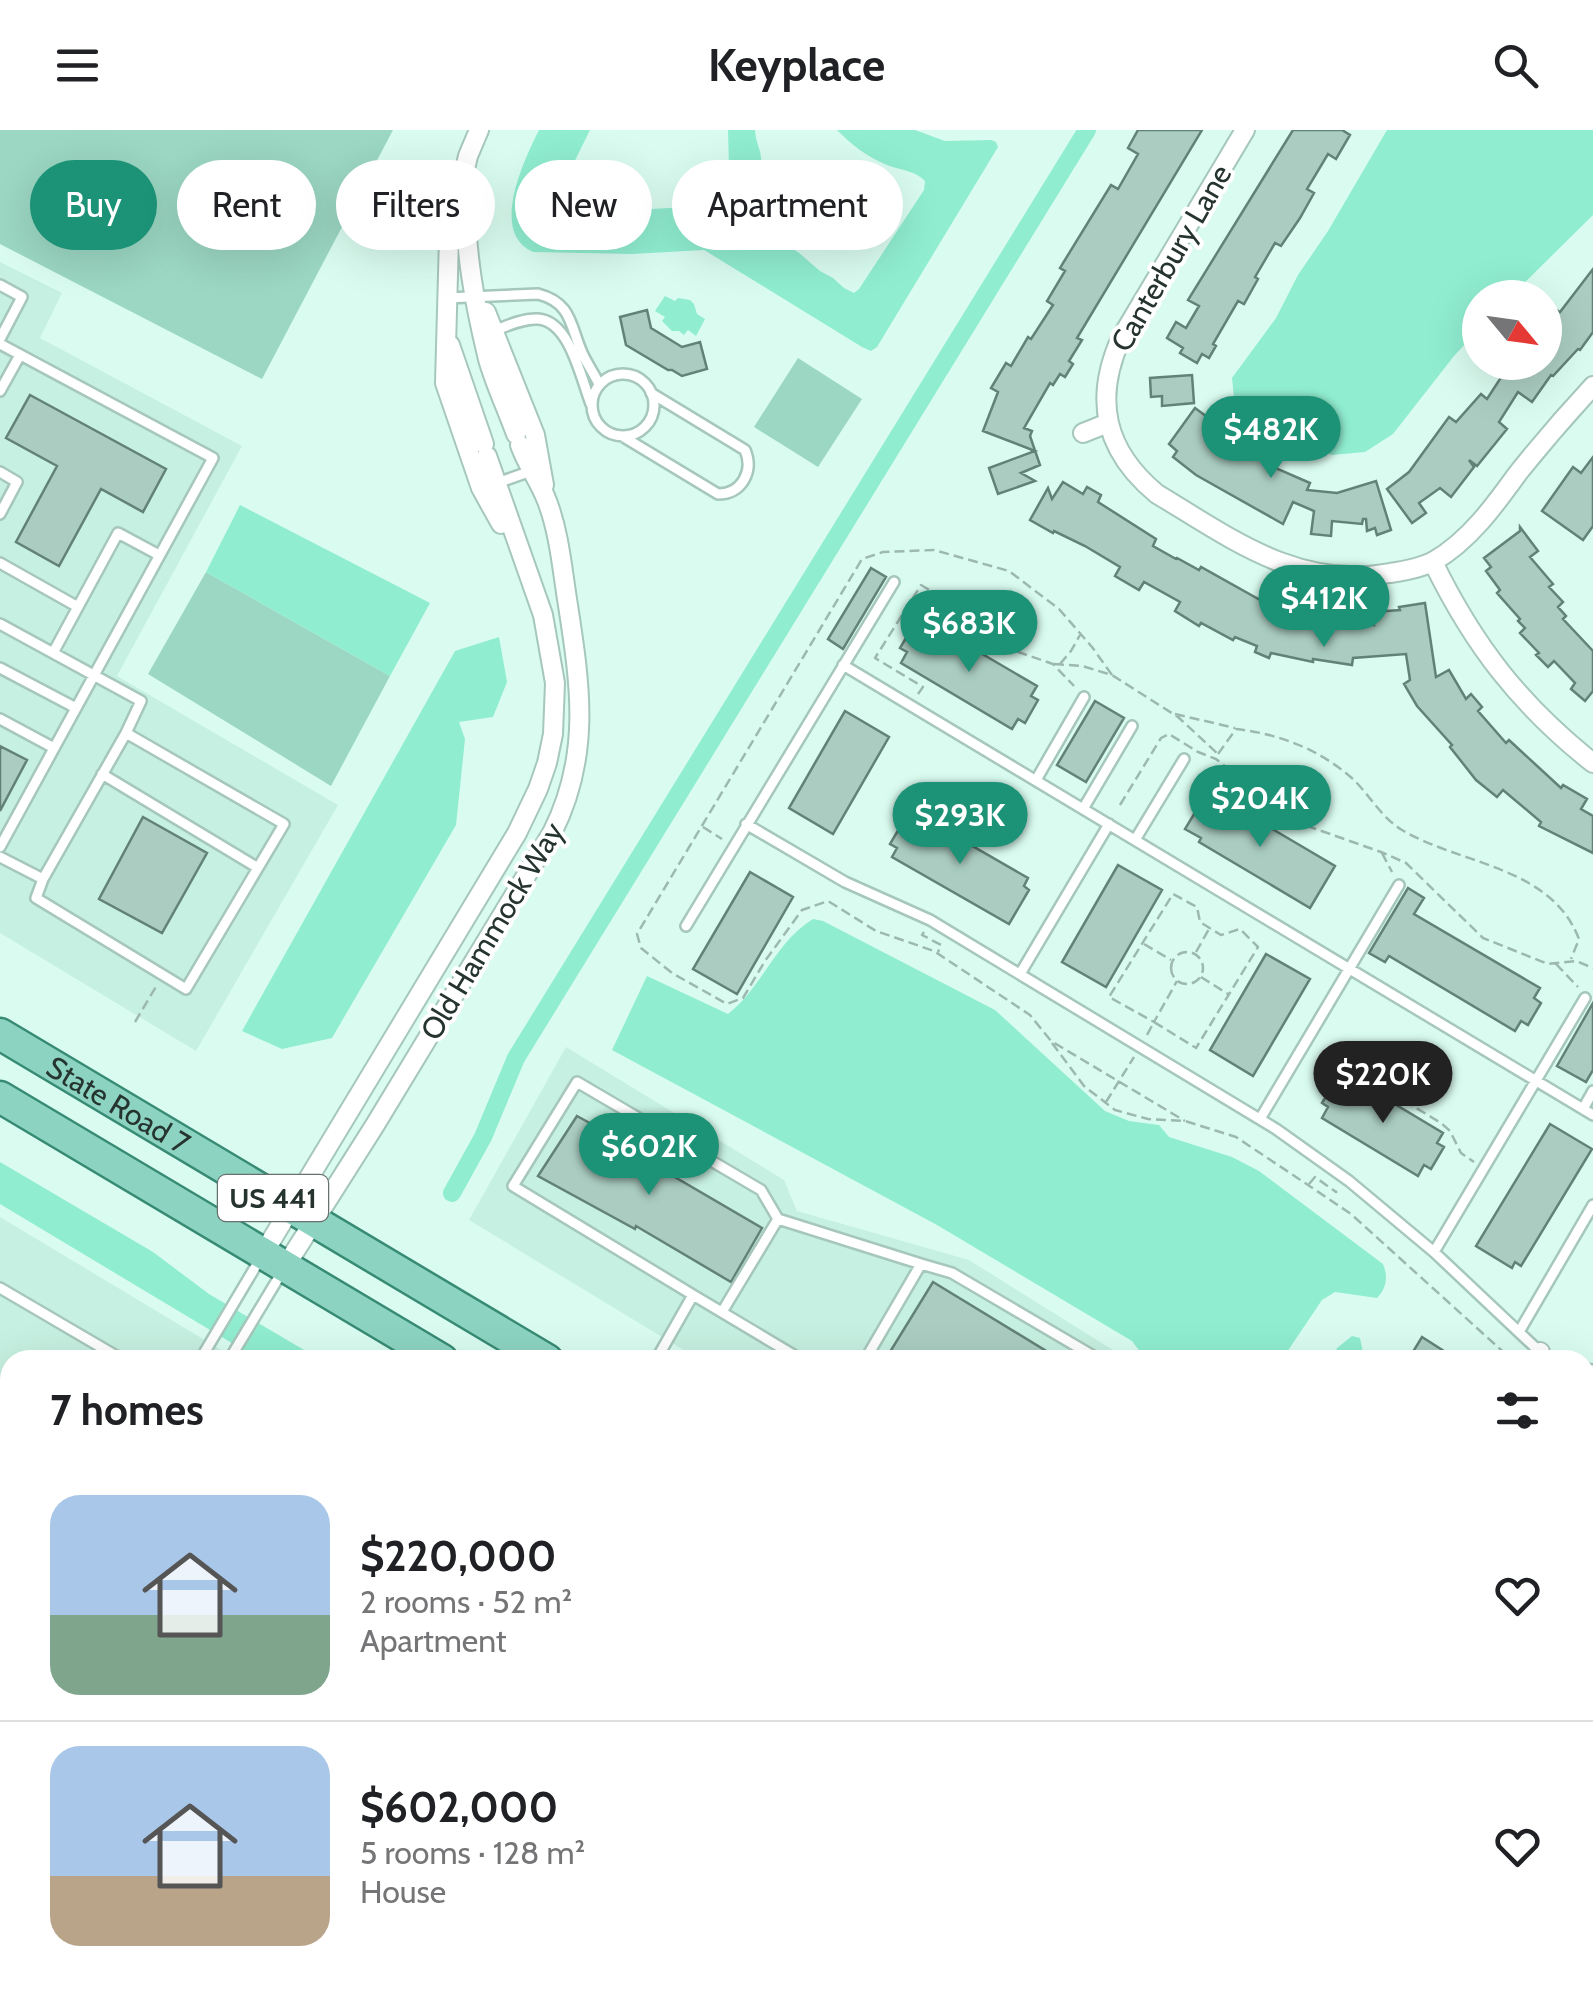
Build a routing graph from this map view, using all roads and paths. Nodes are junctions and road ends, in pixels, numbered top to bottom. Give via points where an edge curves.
1 (479, 130) edge
2 (1245, 130) edge
3 (0, 285) edge
4 (476, 293) junction
5 (446, 298) junction
6 (489, 332) junction
7 (0, 342) edge
8 (20, 354) junction
9 (506, 384) junction
10 (599, 384) junction
11 (1593, 386) edge
12 (0, 392) edge
13 (652, 393) junction
14 (460, 402) junction
15 (592, 406) junction
16 (1108, 423) junction
17 (1083, 433) dead end
18 (622, 436) junction
19 (536, 469) junction
20 (0, 472) edge
21 (488, 486) junction
22 (0, 514) edge
23 (160, 555) junction
24 (0, 562) edge
25 (1433, 562) junction
26 (894, 582) dead end
27 (78, 607) junction
28 (0, 624) edge
29 (1080, 633) junction
30 (53, 653) junction
31 (1052, 664) junction
32 (1060, 664) junction
33 (843, 665) junction
34 (0, 668) edge
35 (94, 675) junction
36 (1112, 675) junction
37 (918, 695) dead end
38 (1084, 697) joint
39 (76, 708) junction
40 (1171, 713) junction
41 (0, 719) edge
42 (1132, 726) dead end
43 (1236, 729) junction
44 (126, 732) junction
45 (54, 748) junction
46 (1218, 754) junction
47 (1184, 759) dead end
48 (1219, 761) junction
49 (1593, 763) edge
50 (102, 774) junction
51 (1036, 780) junction
52 (1120, 805) dead end
53 (1084, 809) junction
54 (746, 824) junction
55 (1109, 824) junction
56 (702, 826) junction
57 (724, 840) dead end
58 (1135, 840) junction
59 (0, 847) edge
60 (1381, 852) junction
61 (0, 857) edge
62 (258, 868) junction
63 (43, 880) junction
64 (1399, 885) joint
65 (686, 926) dead end
66 (1210, 928) junction
67 (924, 932) dead end
68 (1142, 943) junction
69 (937, 953) junction
70 (1195, 954) junction
71 (1172, 961) junction
72 (1570, 962) junction
73 (1555, 963) junction
74 (1350, 968) junction
75 (1593, 968) edge
76 (1020, 974) junction
77 (1201, 977) junction
78 (1177, 981) junction
79 (157, 985) dead end
80 (1229, 995) junction
81 (1585, 998) joint
82 (134, 1022) dead end
83 (1154, 1022) junction
84 (0, 1034) edge
85 (1147, 1036) dead end
86 (1051, 1042) junction
87 (1424, 1050) dead end
88 (1327, 1054) dead end
89 (1134, 1056) dead end
90 (1420, 1060) junction
91 (1407, 1081) junction
92 (1537, 1081) junction
93 (1119, 1082) junction
94 (1593, 1091) edge
95 (1397, 1096) junction
96 (0, 1097) edge
97 (1106, 1103) junction
98 (1583, 1108) junction
99 (1593, 1115) edge
100 (1260, 1119) junction
101 (1185, 1121) junction
102 (1475, 1164) dead end
103 (1308, 1185) junction
104 (1340, 1188) dead end
105 (1593, 1205) edge
106 (302, 1215) junction
107 (778, 1219) junction
108 (1434, 1252) junction
109 (274, 1260) junction
110 (922, 1264) junction
111 (0, 1288) edge
112 (692, 1295) junction
113 (722, 1312) junction
114 (1519, 1332) junction
115 (97, 1350) edge
116 (206, 1350) edge
117 (235, 1350) edge
118 (425, 1350) edge
119 (530, 1350) edge
120 (662, 1350) edge
121 (785, 1350) edge
122 (871, 1350) edge
123 (1083, 1350) edge
124 (1501, 1350) edge
125 (1536, 1350) edge

1 - 4 street, Old Hammock Way via 465,222
1 - 5 street, Old Hammock Way via 455,204
2 - 16 street, Canterbury Lane via 1121,338 1106,379
3 - 7 lane via 22,296
4 - 5 lane
4 - 6 street, Old Hammock Way
4 - 10 lane via 538,294 559,304
5 - 14 street, Old Hammock Way via 445,383
6 - 9 street, Old Hammock Way
6 - 15 lane via 539,319 560,330
7 - 8 lane
8 - 12 lane
8 - 23 lane via 212,458
9 - 14 lane
9 - 19 street, Old Hammock Way via 518,440
9 - 19 street, Old Hammock Way via 535,435
10 - 13 lane via 624,373
10 - 15 lane
11 - 25 street via 1480,522
13 - 18 lane via 646,426
13 - 18 lane via 745,450 749,470 738,488 718,494
14 - 21 street, Old Hammock Way
14 - 21 street, Old Hammock Way via 485,450
15 - 18 lane via 596,423
16 - 17 street
16 - 25 street, Canterbury Lane via 1140,480 1273,562 1353,577
19 - 21 lane
19 - 106 street, Old Hammock Way via 559,546 580,692 569,793 552,833 375,1125
20 - 22 lane via 18,482
21 - 106 street, Old Hammock Way via 546,624 556,683 553,734 538,789 516,833
23 - 27 lane via 118,532
23 - 35 lane
24 - 27 lane
25 - 49 street via 1500,673
26 - 33 lane
27 - 30 lane
28 - 30 lane
29 - 32 path
29 - 36 path
29 - 56 path via 1010,571 934,550 862,559
30 - 35 lane
31 - 32 path
31 - 37 path via 968,627 921,585 875,658 923,688
31 - 38 path
32 - 36 path
33 - 51 lane
33 - 54 lane
34 - 39 lane
35 - 39 lane
35 - 44 lane via 141,701
36 - 40 path
38 - 51 lane
39 - 45 lane
40 - 43 path
40 - 46 path
41 - 45 lane
42 - 53 lane
43 - 46 path
43 - 72 path via 1302,745 1352,778 1399,828 1512,873 1545,894 1579,939
44 - 50 lane
44 - 62 lane via 284,824
45 - 59 lane
46 - 48 path
47 - 58 lane
48 - 52 path via 1168,734
48 - 60 path via 1282,817
50 - 62 lane
50 - 63 lane
51 - 53 lane
53 - 55 lane
54 - 65 lane
54 - 76 lane
55 - 58 lane
55 - 76 lane
56 - 57 path
56 - 69 path via 637,934 641,948 672,973 727,1004 742,998 802,910 828,901 876,931
58 - 74 lane
60 - 64 path
60 - 73 path via 1406,864 1483,938
61 - 63 lane
62 - 63 lane via 186,989 36,898
64 - 74 lane
66 - 68 path via 1200,922 1197,906 1174,894
66 - 70 path
66 - 80 path via 1222,935 1240,929 1258,947
67 - 69 path via 940,945
68 - 71 path
68 - 83 path via 1109,997
69 - 86 path via 1030,1015
70 - 71 path via 1184,952
70 - 77 path via 1204,966
71 - 78 path
72 - 73 path
72 - 75 path
73 - 81 path
74 - 92 lane
74 - 100 lane
76 - 100 lane
77 - 78 path
77 - 80 path
78 - 83 path
79 - 82 path
80 - 83 path via 1196,1048
81 - 92 lane
83 - 85 path
84 - 106 main road, State Road 7 / US 441
86 - 93 path
86 - 97 path
87 - 90 path
88 - 95 path
89 - 93 path
90 - 91 path via 1405,1063
90 - 91 path via 1425,1077
91 - 95 path
92 - 98 lane
92 - 108 lane
93 - 97 path
93 - 101 path
94 - 98 lane
95 - 102 path via 1450,1131
96 - 109 main road, State Road 7 / US 441
97 - 101 path via 1148,1120
98 - 99 lane
100 - 108 lane
101 - 103 path via 1236,1137
103 - 104 path via 1315,1177 1336,1192
103 - 124 path via 1351,1214
105 - 114 lane
106 - 109 street, Old Hammock Way
106 - 109 street, Old Hammock Way
106 - 119 main road, State Road 7 / US 441
107 - 110 lane
107 - 112 lane via 761,1190 576,1082 513,1186
107 - 113 lane
108 - 114 lane
109 - 116 lane via 233,1304
109 - 117 lane via 254,1319
109 - 118 main road, State Road 7 / US 441
110 - 122 lane
110 - 123 lane via 952,1274
111 - 115 lane
112 - 113 lane
112 - 120 lane
113 - 121 lane
114 - 125 lane

